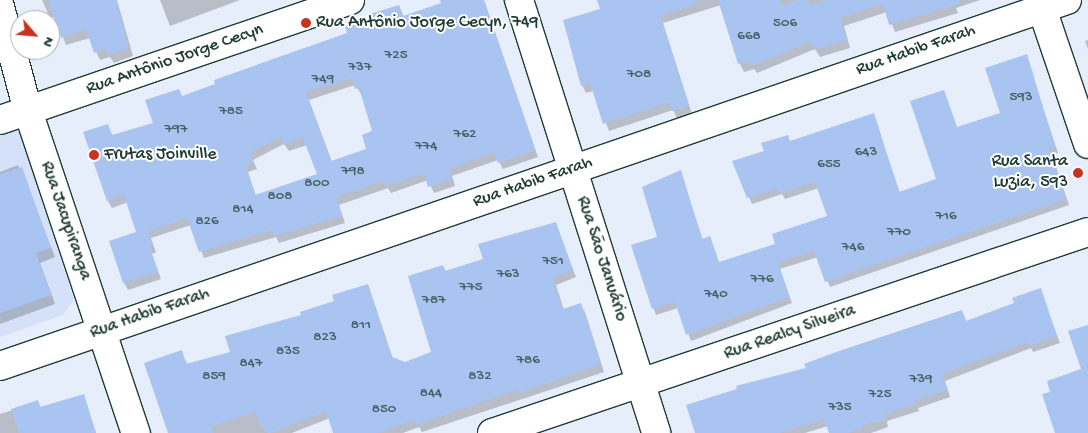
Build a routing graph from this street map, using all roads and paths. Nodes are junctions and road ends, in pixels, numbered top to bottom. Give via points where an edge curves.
1 (350, 0) edge
2 (519, 0) edge
3 (1049, 3) edge
4 (0, 7) edge
5 (28, 111) junction
6 (0, 120) edge
7 (1088, 144) edge
8 (572, 169) junction
9 (1088, 232) edge
10 (102, 331) junction
11 (0, 366) edge
12 (640, 383) junction
13 (136, 433) edge
14 (492, 433) edge
15 (656, 433) edge

1 - 5 street, Rua Antônio Jorge Cecyn
2 - 8 street, Rua São Januário
3 - 7 street
3 - 8 street, Rua Habib Farah
4 - 5 street, Rua Jacupiranga
5 - 6 street, Rua Antônio Jorge Cecyn
5 - 10 street, Rua Jacupiranga
8 - 10 street, Rua Habib Farah
8 - 12 street, Rua São Januário
9 - 12 street, Rua Realcy Silveira
10 - 11 street, Rua Habib Farah
10 - 13 street, Rua Jacupiranga
12 - 14 street, Rua Realcy Silveira
12 - 15 street, Rua São Januário

